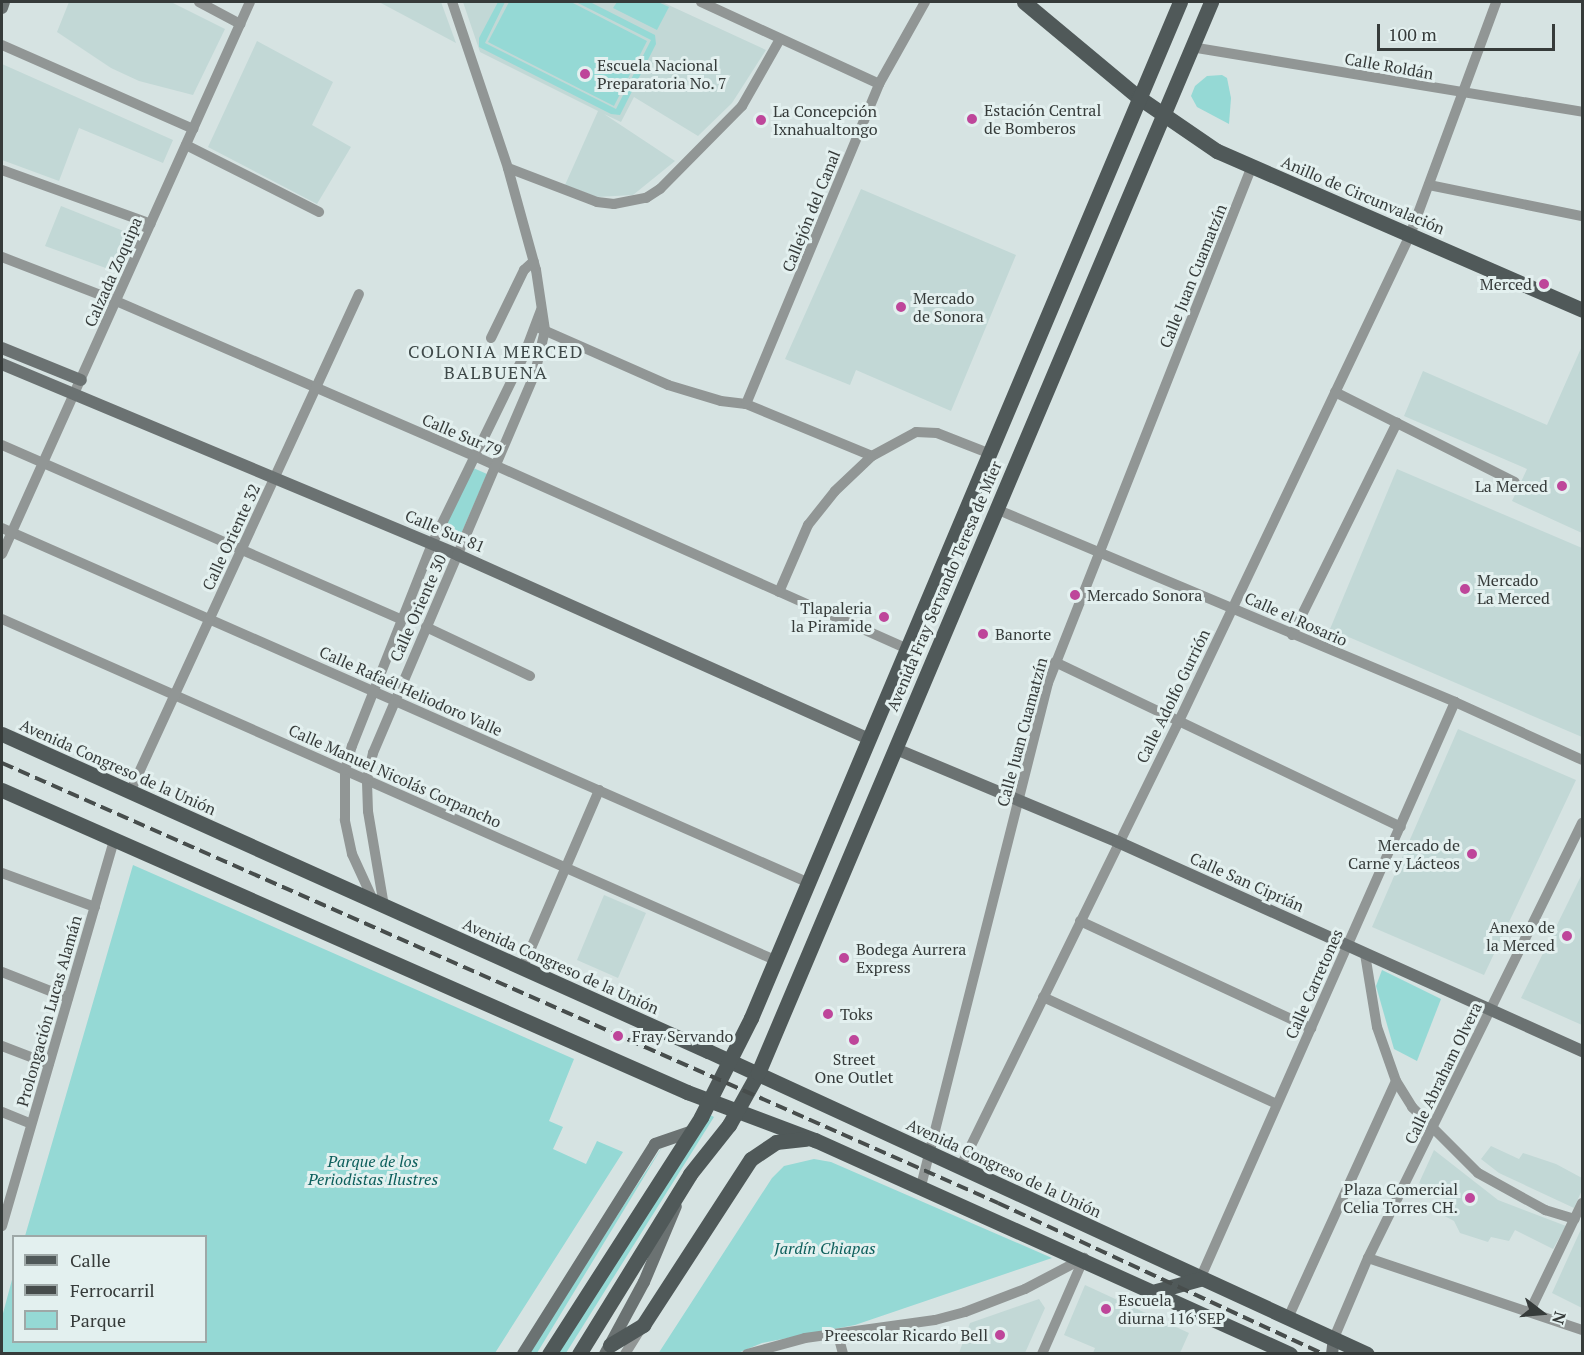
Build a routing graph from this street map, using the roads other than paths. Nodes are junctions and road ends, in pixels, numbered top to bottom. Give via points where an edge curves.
1 (4, 2) edge
2 (199, 2) edge
3 (250, 2) edge
4 (452, 2) edge
5 (701, 2) edge
6 (925, 2) edge
7 (1024, 2) edge
8 (1180, 2) edge
9 (1211, 2) edge
10 (1496, 2) edge
11 (2, 8) edge
12 (240, 24) junction
13 (779, 41) junction
14 (2, 45) edge
15 (1191, 47) junction
16 (879, 84) junction
17 (1463, 93) junction
18 (1138, 97) junction
19 (1582, 112) edge
20 (1162, 115) junction
21 (193, 129) junction
22 (186, 145) junction
23 (1252, 166) junction
24 (508, 168) junction
25 (2, 170) edge
26 (1429, 185) junction
27 (319, 212) dead end
28 (1582, 216) edge
29 (151, 224) junction
30 (1410, 235) junction
31 (2, 257) edge
32 (534, 261) junction
33 (359, 294) dead end
34 (116, 301) junction
35 (1582, 310) edge
36 (540, 328) junction
37 (491, 338) dead end
38 (2, 348) edge
39 (2, 364) edge
40 (81, 380) junction
41 (316, 390) junction
42 (1335, 392) junction
43 (75, 393) junction
44 (746, 404) junction
45 (1397, 423) junction
46 (2, 445) edge
47 (991, 454) junction
48 (472, 455) junction
49 (872, 456) junction
50 (43, 462) junction
51 (495, 466) junction
52 (275, 478) junction
53 (1515, 482) dead end
54 (996, 509) junction
55 (7, 530) edge
56 (432, 544) junction
57 (242, 550) junction
58 (1098, 553) junction
59 (2, 554) edge
60 (458, 555) junction
61 (779, 592) junction
62 (1232, 608) junction
63 (210, 618) junction
64 (2, 619) edge
65 (400, 619) junction
66 (426, 627) junction
67 (1292, 635) junction
68 (907, 649) junction
69 (1055, 662) junction
70 (530, 676) dead end
71 (371, 690) junction
72 (174, 696) junction
73 (394, 700) junction
74 (1455, 702) junction
75 (1178, 723) junction
76 (2, 734) edge
77 (870, 739) junction
78 (896, 748) junction
79 (1582, 760) edge
80 (345, 770) junction
81 (367, 779) junction
82 (2, 790) edge
83 (598, 790) junction
84 (130, 792) junction
85 (1020, 800) junction
86 (1582, 823) edge
87 (1401, 827) junction
88 (114, 840) junction
89 (1118, 842) junction
90 (565, 868) junction
91 (2, 873) edge
92 (809, 883) junction
93 (379, 904) junction
94 (95, 907) junction
95 (1080, 921) junction
96 (1348, 946) junction
97 (1365, 954) junction
98 (777, 961) junction
99 (522, 969) junction
100 (2, 972) edge
101 (1043, 997) junction
102 (68, 998) junction
103 (1491, 1011) junction
104 (1311, 1028) junction
105 (2, 1046) edge
106 (1582, 1051) edge
107 (730, 1061) junction
108 (49, 1064) junction
109 (758, 1074) junction
110 (1396, 1081) junction
111 (710, 1101) junction
112 (1277, 1104) junction
113 (2, 1112) edge
114 (737, 1112) junction
115 (31, 1124) junction
116 (1432, 1129) junction
117 (693, 1131) junction
118 (815, 1140) junction
119 (930, 1154) junction
120 (960, 1168) junction
121 (690, 1174) junction
122 (921, 1186) junction
123 (5, 1197) edge
124 (1582, 1203) edge
125 (1575, 1219) junction
126 (2, 1226) edge
127 (1084, 1258) junction
128 (1368, 1258) junction
129 (1200, 1279) junction
130 (1156, 1291) junction
131 (1530, 1311) junction
132 (1288, 1318) junction
133 (643, 1325) junction
134 (1582, 1330) edge
135 (838, 1335) junction
136 (1333, 1346) edge
137 (608, 1349) edge
138 (523, 1353) edge
139 (549, 1353) edge
140 (579, 1353) edge
141 (625, 1353) edge
142 (747, 1353) edge
143 (843, 1353) edge
144 (1042, 1353) edge
145 (1290, 1353) edge
146 (1367, 1353) edge

1 - 11 street
2 - 12 street
3 - 12 street, Calzada Zoquipa
4 - 24 street
5 - 13 street
6 - 16 street, Callejón del Canal
7 - 18 main road, Anillo de Circunvalación
8 - 18 main road, Avenida Fray Servando Teresa de Mier
9 - 15 main road, Avenida Fray Servando Teresa de Mier
10 - 17 street, Calle Adolfo Gurrión
12 - 21 street, Calzada Zoquipa
13 - 16 street
13 - 24 street via 742,105 660,189 646,198 614,204 597,202
14 - 21 street
15 - 17 street, Calle Roldán
15 - 20 main road, Avenida Fray Servando Teresa de Mier
16 - 44 street, Callejón del Canal
17 - 19 street, Calle Roldán
17 - 26 street, Calle Adolfo Gurrión
18 - 20 main road, Anillo de Circunvalación
18 - 47 main road, Avenida Fray Servando Teresa de Mier
20 - 23 main road, Anillo de Circunvalación via 1217,151
20 - 54 main road, Avenida Fray Servando Teresa de Mier
21 - 22 street, Calzada Zoquipa
22 - 27 street
22 - 29 street, Calzada Zoquipa
23 - 30 main road, Anillo de Circunvalación
23 - 58 street, Calle Juan Cuamatzín
24 - 32 street
25 - 29 street
26 - 28 street
26 - 30 street, Calle Adolfo Gurrión
29 - 34 street, Calzada Zoquipa
30 - 35 main road, Anillo de Circunvalación
30 - 42 street, Calle Adolfo Gurrión
31 - 34 street, Calle Sur 79
32 - 36 street via 543,305
32 - 37 street via 524,270
33 - 41 street, Calle Oriente 32
34 - 40 street, Calzada Zoquipa
34 - 41 street, Calle Sur 79
36 - 44 street via 668,385 721,401
36 - 48 street, Calle Oriente 30
36 - 51 street, Calle Oriente 30 via 535,373
38 - 40 street
39 - 43 street, Calle Sur 81
40 - 43 street, Calzada Zoquipa
41 - 48 street, Calle Sur 79
41 - 52 street, Calle Oriente 32
42 - 45 street
42 - 62 street, Calle Adolfo Gurrión
43 - 50 street, Calzada Zoquipa
43 - 52 street, Calle Sur 81
44 - 49 street
45 - 53 street
45 - 67 street
46 - 50 street
47 - 49 street via 937,433 916,432
47 - 68 main road, Avenida Fray Servando Teresa de Mier
48 - 51 street, Calle Sur 79
48 - 56 street, Calle Oriente 30
49 - 61 street via 835,491 808,525
50 - 55 street, Calzada Zoquipa
50 - 57 street
51 - 60 street, Calle Oriente 30
51 - 61 street, Calle Sur 79
52 - 56 street, Calle Sur 81
52 - 57 street, Calle Oriente 32
54 - 58 street, Calle el Rosario
54 - 78 main road, Avenida Fray Servando Teresa de Mier
55 - 59 street, Calzada Zoquipa
55 - 63 street, Calle Rafaél Heliodoro Valle
56 - 60 street, Calle Sur 81
56 - 65 street, Calle Oriente 30
57 - 63 street, Calle Oriente 32
57 - 65 street
58 - 62 street, Calle el Rosario
58 - 69 street, Calle Juan Cuamatzín
60 - 66 street, Calle Oriente 30
60 - 77 street, Calle Sur 81
61 - 68 street, Calle Sur 79
62 - 67 street, Calle el Rosario
62 - 75 street, Calle Adolfo Gurrión
63 - 71 street, Calle Rafaél Heliodoro Valle
63 - 72 street, Calle Oriente 32
64 - 72 street, Calle Manuel Nicolás Corpancho
65 - 71 street, Calle Oriente 30
66 - 70 street
66 - 73 street, Calle Oriente 30
67 - 74 street, Calle el Rosario
68 - 77 main road, Avenida Fray Servando Teresa de Mier
69 - 75 street
69 - 85 street, Calle Juan Cuamatzín
71 - 73 street, Calle Rafaél Heliodoro Valle
71 - 80 street, Calle Oriente 30
72 - 80 street, Calle Manuel Nicolás Corpancho
72 - 84 street, Calle Oriente 32
73 - 81 street, Calle Oriente 30
73 - 83 street, Calle Rafaél Heliodoro Valle
74 - 79 street, Calle el Rosario
74 - 87 street, Calle Carretones
75 - 87 street
75 - 89 street, Calle Adolfo Gurrión
76 - 84 main road, Avenida Congreso de la Unión
77 - 92 main road, Avenida Fray Servando Teresa de Mier
78 - 85 street, Calle San Ciprián
78 - 109 main road, Avenida Fray Servando Teresa de Mier
80 - 81 street, Calle Manuel Nicolás Corpancho
80 - 93 street, Calle Oriente 30 via 343,802 352,854
81 - 90 street, Calle Manuel Nicolás Corpancho
81 - 93 street, Calle Oriente 30
82 - 88 main road
83 - 90 street
83 - 92 street, Calle Rafaél Heliodoro Valle
84 - 93 main road, Avenida Congreso de la Unión
85 - 89 street, Calle San Ciprián
85 - 119 street, Calle Juan Cuamatzín
86 - 103 street, Calle Abraham Olvera
87 - 96 street, Calle Carretones
88 - 94 street, Prolongación Lucas Alamán
88 - 111 main road
89 - 95 street, Calle Adolfo Gurrión
89 - 96 street, Calle San Ciprián
90 - 98 street, Calle Manuel Nicolás Corpancho
90 - 99 street
91 - 94 street
92 - 98 main road, Avenida Fray Servando Teresa de Mier
93 - 99 main road, Avenida Congreso de la Unión
94 - 102 street, Prolongación Lucas Alamán
95 - 101 street, Calle Adolfo Gurrión
95 - 104 street
96 - 97 street, Calle San Ciprián
96 - 104 street, Calle Carretones
97 - 103 street, Calle San Ciprián
97 - 110 street via 1377,1028
98 - 107 main road, Avenida Fray Servando Teresa de Mier
99 - 107 main road, Avenida Congreso de la Unión
100 - 102 street
101 - 112 street
101 - 120 street, Calle Adolfo Gurrión
102 - 108 street, Prolongación Lucas Alamán
103 - 106 street, Calle San Ciprián
103 - 116 street, Calle Abraham Olvera
104 - 112 street, Calle Carretones
105 - 108 street
107 - 109 main road, Avenida Congreso de la Unión
107 - 111 main road, Avenida Fray Servando Teresa de Mier
108 - 115 street, Prolongación Lucas Alamán
109 - 114 main road, Avenida Fray Servando Teresa de Mier
109 - 119 main road, Avenida Congreso de la Unión
110 - 116 street
110 - 132 street
111 - 114 main road
111 - 117 main road, Avenida Fray Servando Teresa de Mier
112 - 129 street, Calle Carretones
113 - 115 street
114 - 118 main road
114 - 121 main road, Avenida Fray Servando Teresa de Mier
115 - 123 street, Prolongación Lucas Alamán
116 - 125 street via 1478,1173 1507,1192
116 - 128 street, Calle Abraham Olvera
117 - 138 street via 655,1144
117 - 139 main road, Avenida Fray Servando Teresa de Mier
118 - 122 main road
118 - 133 main road via 776,1142 751,1159
119 - 120 main road, Avenida Congreso de la Unión
119 - 122 street, Calle Juan Cuamatzín
120 - 129 main road, Avenida Congreso de la Unión
121 - 137 street, Avenida Fray Servando Teresa de Mier via 644,1282
121 - 140 main road, Avenida Fray Servando Teresa de Mier
122 - 127 main road
123 - 126 street, Prolongación Lucas Alamán
124 - 125 street
125 - 131 street
127 - 130 main road
127 - 135 street via 1024,1289 965,1312
127 - 144 street
128 - 131 street
128 - 136 street, Calle Abraham Olvera
129 - 130 main road
129 - 132 main road, Avenida Congreso de la Unión
130 - 145 main road
131 - 134 street
132 - 136 main road, Avenida Congreso de la Unión
133 - 137 main road
133 - 141 street
135 - 142 street via 805,1338
135 - 143 street
136 - 146 main road, Avenida Congreso de la Unión

